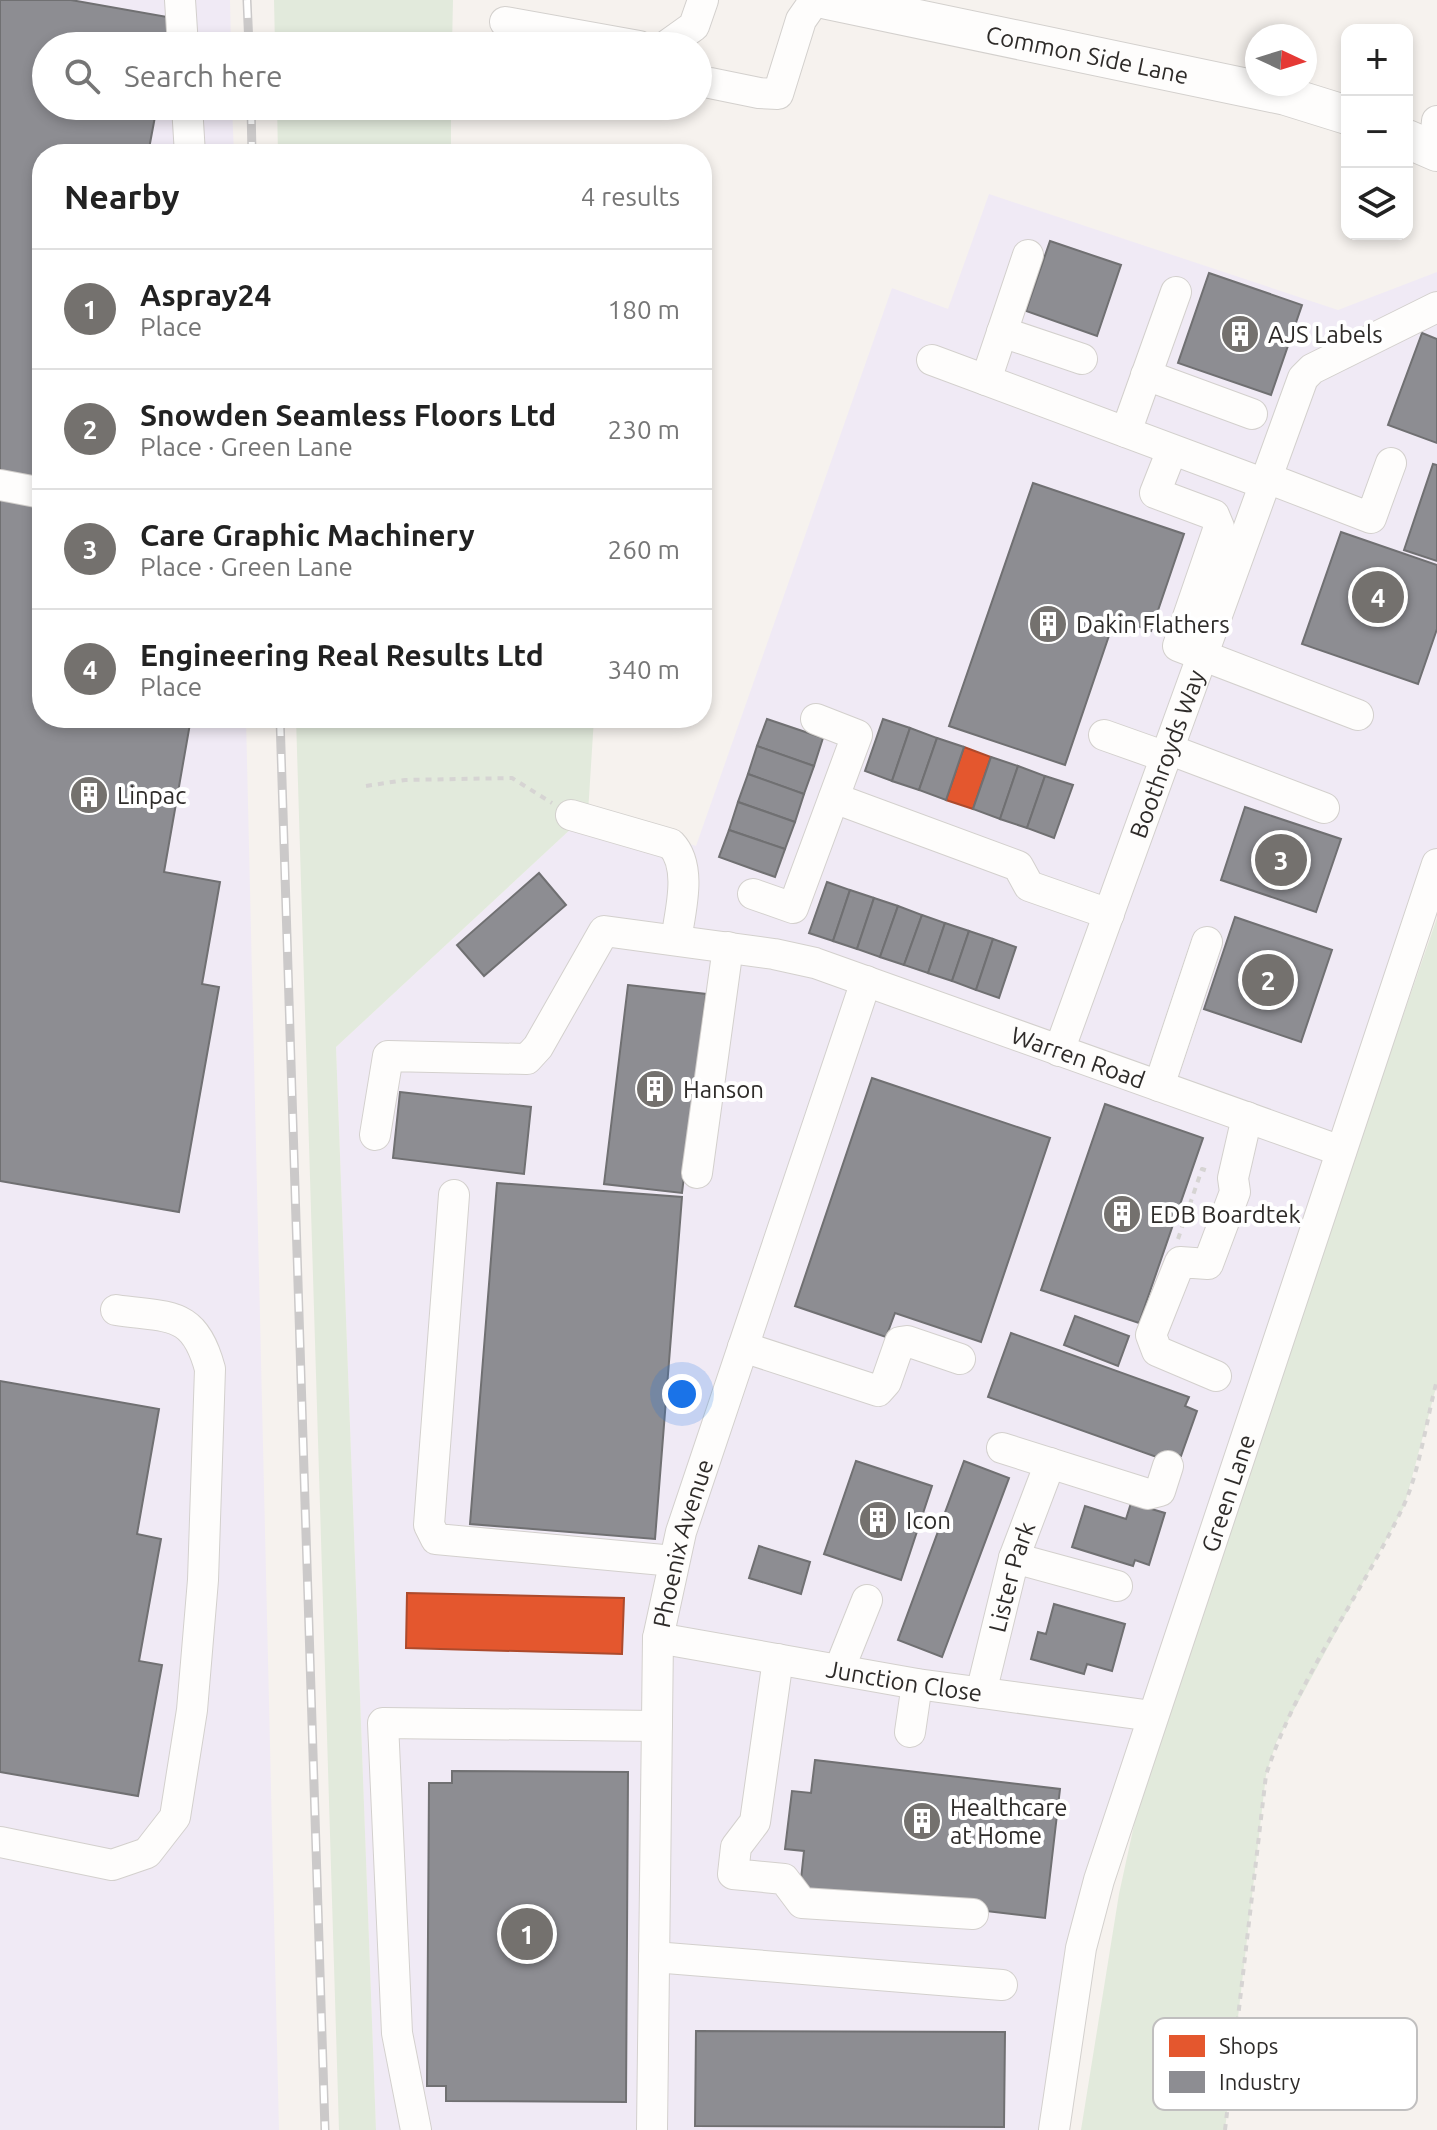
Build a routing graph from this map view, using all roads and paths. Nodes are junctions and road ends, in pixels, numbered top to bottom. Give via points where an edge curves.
1 (180, 0) edge
2 (703, 0) edge
3 (815, 0) edge
4 (827, 0) edge
5 (505, 22) dead end
6 (182, 32) edge
7 (561, 32) edge
8 (686, 32) edge
9 (712, 83) edge
10 (1341, 113) edge
11 (188, 120) edge
12 (189, 144) edge
13 (1028, 255) dead end
14 (1176, 292) dead end
15 (1437, 307) edge
16 (1002, 332) junction
17 (1082, 359) dead end
18 (932, 360) dead end
19 (1146, 375) junction
20 (986, 380) junction
21 (1252, 414) dead end
22 (1126, 432) junction
23 (1172, 450) junction
24 (1391, 463) dead end
25 (1266, 481) junction
26 (0, 485) edge
27 (32, 491) edge
28 (1202, 656) junction
29 (1358, 715) dead end
30 (816, 719) dead end
31 (1104, 735) dead end
32 (1167, 753) junction
33 (366, 786) dead end
34 (834, 798) junction
35 (1324, 808) dead end
36 (571, 815) joint
37 (1437, 864) edge
38 (753, 894) dead end
39 (1109, 914) junction
40 (676, 940) junction
41 (1207, 942) dead end
42 (728, 947) junction
43 (866, 981) junction
44 (1059, 1051) junction
45 (1159, 1086) junction
46 (1247, 1117) junction
47 (375, 1135) dead end
48 (1341, 1151) junction
49 (697, 1173) dead end
50 (1233, 1178) junction
51 (454, 1195) dead end
52 (1174, 1252) dead end
53 (116, 1310) dead end
54 (743, 1347) junction
55 (960, 1359) dead end
56 (1216, 1376) dead end
57 (1437, 1380) edge
58 (1002, 1448) dead end
59 (1050, 1463) junction
60 (1168, 1466) dead end
61 (1014, 1558) junction
62 (674, 1561) junction
63 (1117, 1586) dead end
64 (867, 1600) dead end
65 (658, 1638) junction
66 (778, 1659) junction
67 (839, 1670) junction
68 (917, 1684) junction
69 (981, 1693) junction
70 (1152, 1716) junction
71 (657, 1726) junction
72 (910, 1732) dead end
73 (0, 1842) edge
74 (973, 1914) dead end
75 (654, 1957) junction
76 (1002, 1985) dead end
77 (1238, 2018) edge
78 (1227, 2110) edge
79 (416, 2130) edge
80 (652, 2130) edge
81 (1054, 2130) edge
82 (1225, 2130) edge

1 - 6 street
2 - 8 street via 694,26
3 - 9 street via 801,20 778,94
4 - 10 main road, Common Side Lane via 1286,96
5 - 7 street
11 - 12 street
13 - 16 street
14 - 19 street
15 - 25 street, Boothroyds Way via 1303,378
16 - 17 street
16 - 20 street
18 - 20 street
19 - 21 street
19 - 22 street
20 - 22 street
22 - 23 street
23 - 25 street
23 - 28 street via 1155,493 1214,515 1219,527 1178,646
24 - 25 street via 1371,518
25 - 28 street, Boothroyds Way
26 - 27 street
28 - 29 street
28 - 32 street, Boothroyds Way
30 - 34 street via 857,735
31 - 32 street
32 - 35 street
32 - 39 street, Boothroyds Way
33 - 36 path via 512,778
34 - 38 street via 793,908
34 - 39 street via 1018,866 1029,886
36 - 40 street via 671,844 677,851 682,900
37 - 48 street, Green Lane
39 - 44 street, Boothroyds Way
40 - 42 street, Warren Road
40 - 47 street, Warren Road via 604,931 527,1059 388,1056
41 - 45 street
42 - 43 street, Warren Road via 815,963
42 - 49 street
43 - 44 street, Warren Road
43 - 54 street, Phoenix Avenue
44 - 45 street, Warren Road
45 - 46 street, Warren Road
46 - 48 street, Warren Road
46 - 50 street
48 - 70 street, Green Lane
50 - 52 path via 1202,1169
50 - 56 street via 1235,1192 1208,1264 1180,1262 1151,1335 1157,1351
51 - 62 street via 431,1535
53 - 73 street via 178,1319 202,1339 210,1369 203,1580 192,1710 175,1817 147,1853 112,1865
54 - 55 street via 878,1391 900,1342
54 - 62 street, Phoenix Avenue
57 - 77 path via 1404,1507 1317,1661 1266,1775
58 - 59 street
59 - 60 street via 1148,1494 1160,1491
59 - 61 street, Lister Park
61 - 63 street
61 - 69 street, Lister Park
62 - 65 street, Phoenix Avenue
64 - 67 street
65 - 66 street, Junction Close
65 - 71 street, Phoenix Avenue
66 - 67 street, Junction Close
66 - 74 street via 755,1822 736,1847 733,1874 784,1879 802,1903
67 - 68 street, Junction Close
68 - 69 street, Junction Close
68 - 72 street
69 - 70 street, Junction Close
70 - 81 street, Green Lane via 1081,1948
71 - 75 street, Phoenix Avenue
71 - 79 street via 383,1723 397,2033
75 - 76 street
75 - 80 street, Phoenix Avenue
78 - 82 path

